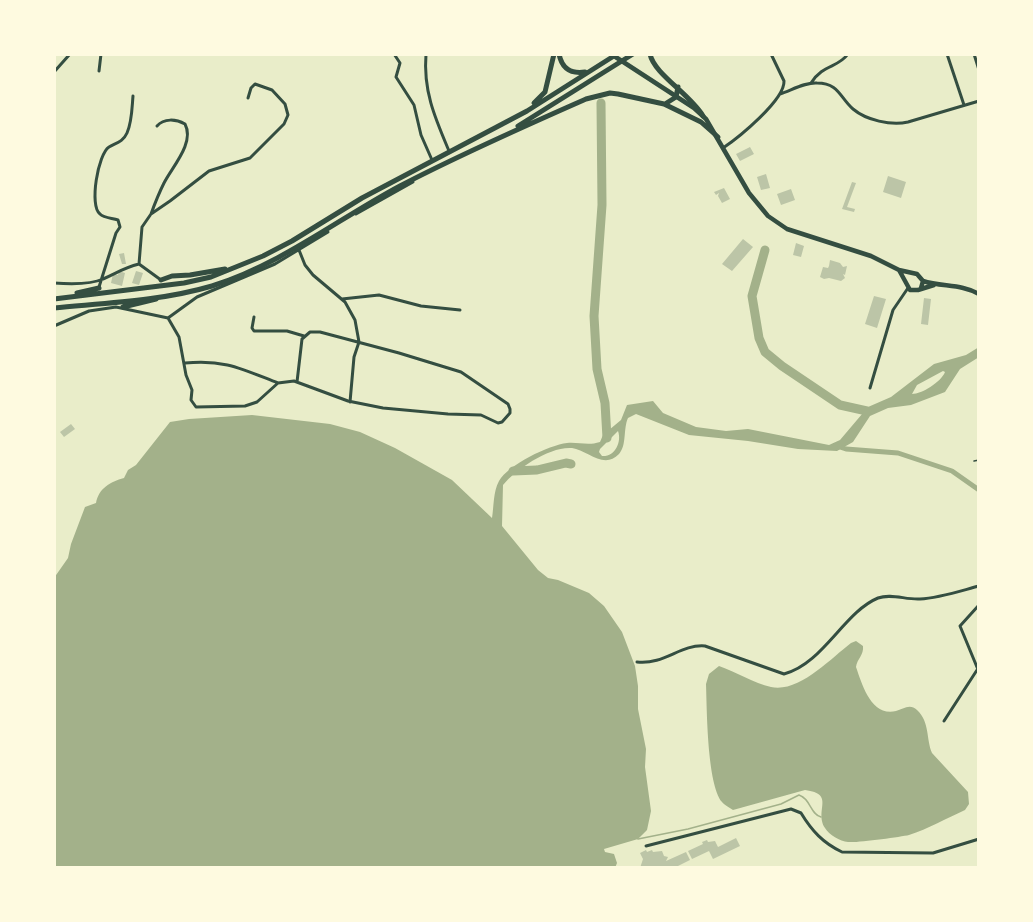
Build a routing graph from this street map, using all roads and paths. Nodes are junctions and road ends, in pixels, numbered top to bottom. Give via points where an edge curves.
1 (70, 54) edge
2 (101, 54) edge
3 (394, 54) edge
4 (426, 54) edge
5 (554, 54) edge
6 (559, 54) edge
7 (611, 54) edge
8 (617, 54) edge
9 (633, 54) edge
10 (650, 54) edge
11 (771, 54) edge
12 (848, 54) edge
13 (947, 54) edge
14 (974, 54) edge
15 (979, 70) edge
16 (99, 71) dead end
17 (590, 71) junction
18 (54, 72) edge
19 (811, 83) junction
20 (678, 87) junction
21 (780, 94) junction
22 (133, 96) dead end
23 (676, 97) junction
24 (249, 98) dead end
25 (979, 101) edge
26 (683, 102) junction
27 (664, 104) junction
28 (964, 105) junction
29 (703, 116) junction
30 (694, 118) junction
31 (502, 125) junction
32 (157, 126) dead end
33 (718, 137) junction
34 (496, 139) junction
35 (723, 148) junction
36 (449, 152) junction
37 (432, 160) junction
38 (435, 169) junction
39 (151, 214) junction
40 (299, 250) junction
41 (139, 264) junction
42 (244, 264) junction
43 (899, 270) junction
44 (914, 274) junction
45 (102, 280) junction
46 (161, 280) joint
47 (923, 281) junction
48 (54, 283) edge
49 (934, 284) junction
50 (907, 286) junction
51 (99, 288) joint
52 (921, 288) junction
53 (913, 291) junction
54 (979, 294) edge
55 (903, 295) junction
56 (159, 297) junction
57 (54, 298) edge
58 (342, 299) junction
59 (123, 307) junction
60 (54, 308) edge
61 (460, 310) dead end
62 (254, 317) dead end
63 (168, 318) junction
64 (54, 326) edge
65 (304, 336) junction
66 (359, 342) junction
67 (185, 363) junction
68 (297, 382) junction
69 (278, 383) junction
70 (870, 388) dead end
71 (350, 402) junction
72 (979, 460) edge
73 (974, 461) dead end
74 (979, 586) edge
75 (979, 605) edge
76 (638, 662) dead end
77 (978, 670) edge
78 (944, 721) dead end
79 (979, 839) edge
80 (646, 846) dead end

1 - 18 street
2 - 16 street
3 - 37 street via 400,63 396,77 414,105 420,135
4 - 36 street via 429,103
5 - 31 highway via 543,96
6 - 17 highway via 570,72
7 - 23 main road
8 - 17 highway
9 - 34 highway
10 - 20 highway via 655,66
11 - 21 street via 784,81
12 - 19 street via 843,61 822,70
13 - 28 street
14 - 15 street
17 - 31 highway
19 - 21 street
19 - 28 street via 836,89 866,117 895,124
20 - 23 highway
20 - 29 highway
21 - 35 street via 757,121
22 - 45 street via 127,134 105,152 97,173 97,210 118,220 120,227
23 - 26 main road
23 - 27 highway
24 - 39 street via 255,84 272,90 287,108 284,124 250,158 209,171
25 - 28 street
26 - 29 main road
26 - 30 main road
27 - 30 highway
27 - 34 highway via 618,94 601,95
29 - 33 main road
30 - 33 highway
31 - 36 highway
32 - 39 street via 179,120 188,132
33 - 35 main road
34 - 38 highway
35 - 43 main road via 749,193 780,225
36 - 37 highway
37 - 42 highway via 292,241
38 - 40 street
38 - 56 highway via 267,264 213,285
39 - 41 street via 142,227
40 - 58 street via 305,265
40 - 63 street via 196,297
41 - 45 street
41 - 46 street
42 - 46 highway
42 - 57 highway via 184,283
43 - 44 main road
43 - 50 main road
44 - 47 main road
44 - 50 main road via 908,277
45 - 48 street
45 - 51 street
47 - 49 main road
47 - 52 main road
49 - 52 main road
49 - 54 main road via 966,288
50 - 53 main road
50 - 55 street
51 - 57 highway
52 - 53 main road
53 - 55 street
55 - 70 street via 893,310
56 - 59 highway
56 - 60 highway
58 - 61 street via 379,295 421,306
58 - 66 street via 355,320
59 - 63 street
59 - 64 street via 89,311
62 - 65 street via 254,330
63 - 67 street via 179,337
65 - 66 street via 320,332
65 - 68 street
66 - 71 street
66 - 71 street via 461,372 508,404 510,413 498,423 481,415 413,412
67 - 69 street via 226,364
67 - 69 street via 196,407 252,404
68 - 69 street
68 - 71 street
72 - 73 lane
74 - 76 street via 918,600 886,596 877,599 804,665 784,674 697,645 661,660
75 - 77 street via 960,626
77 - 78 street
79 - 80 street via 933,853 842,852 810,829 801,813 790,809

